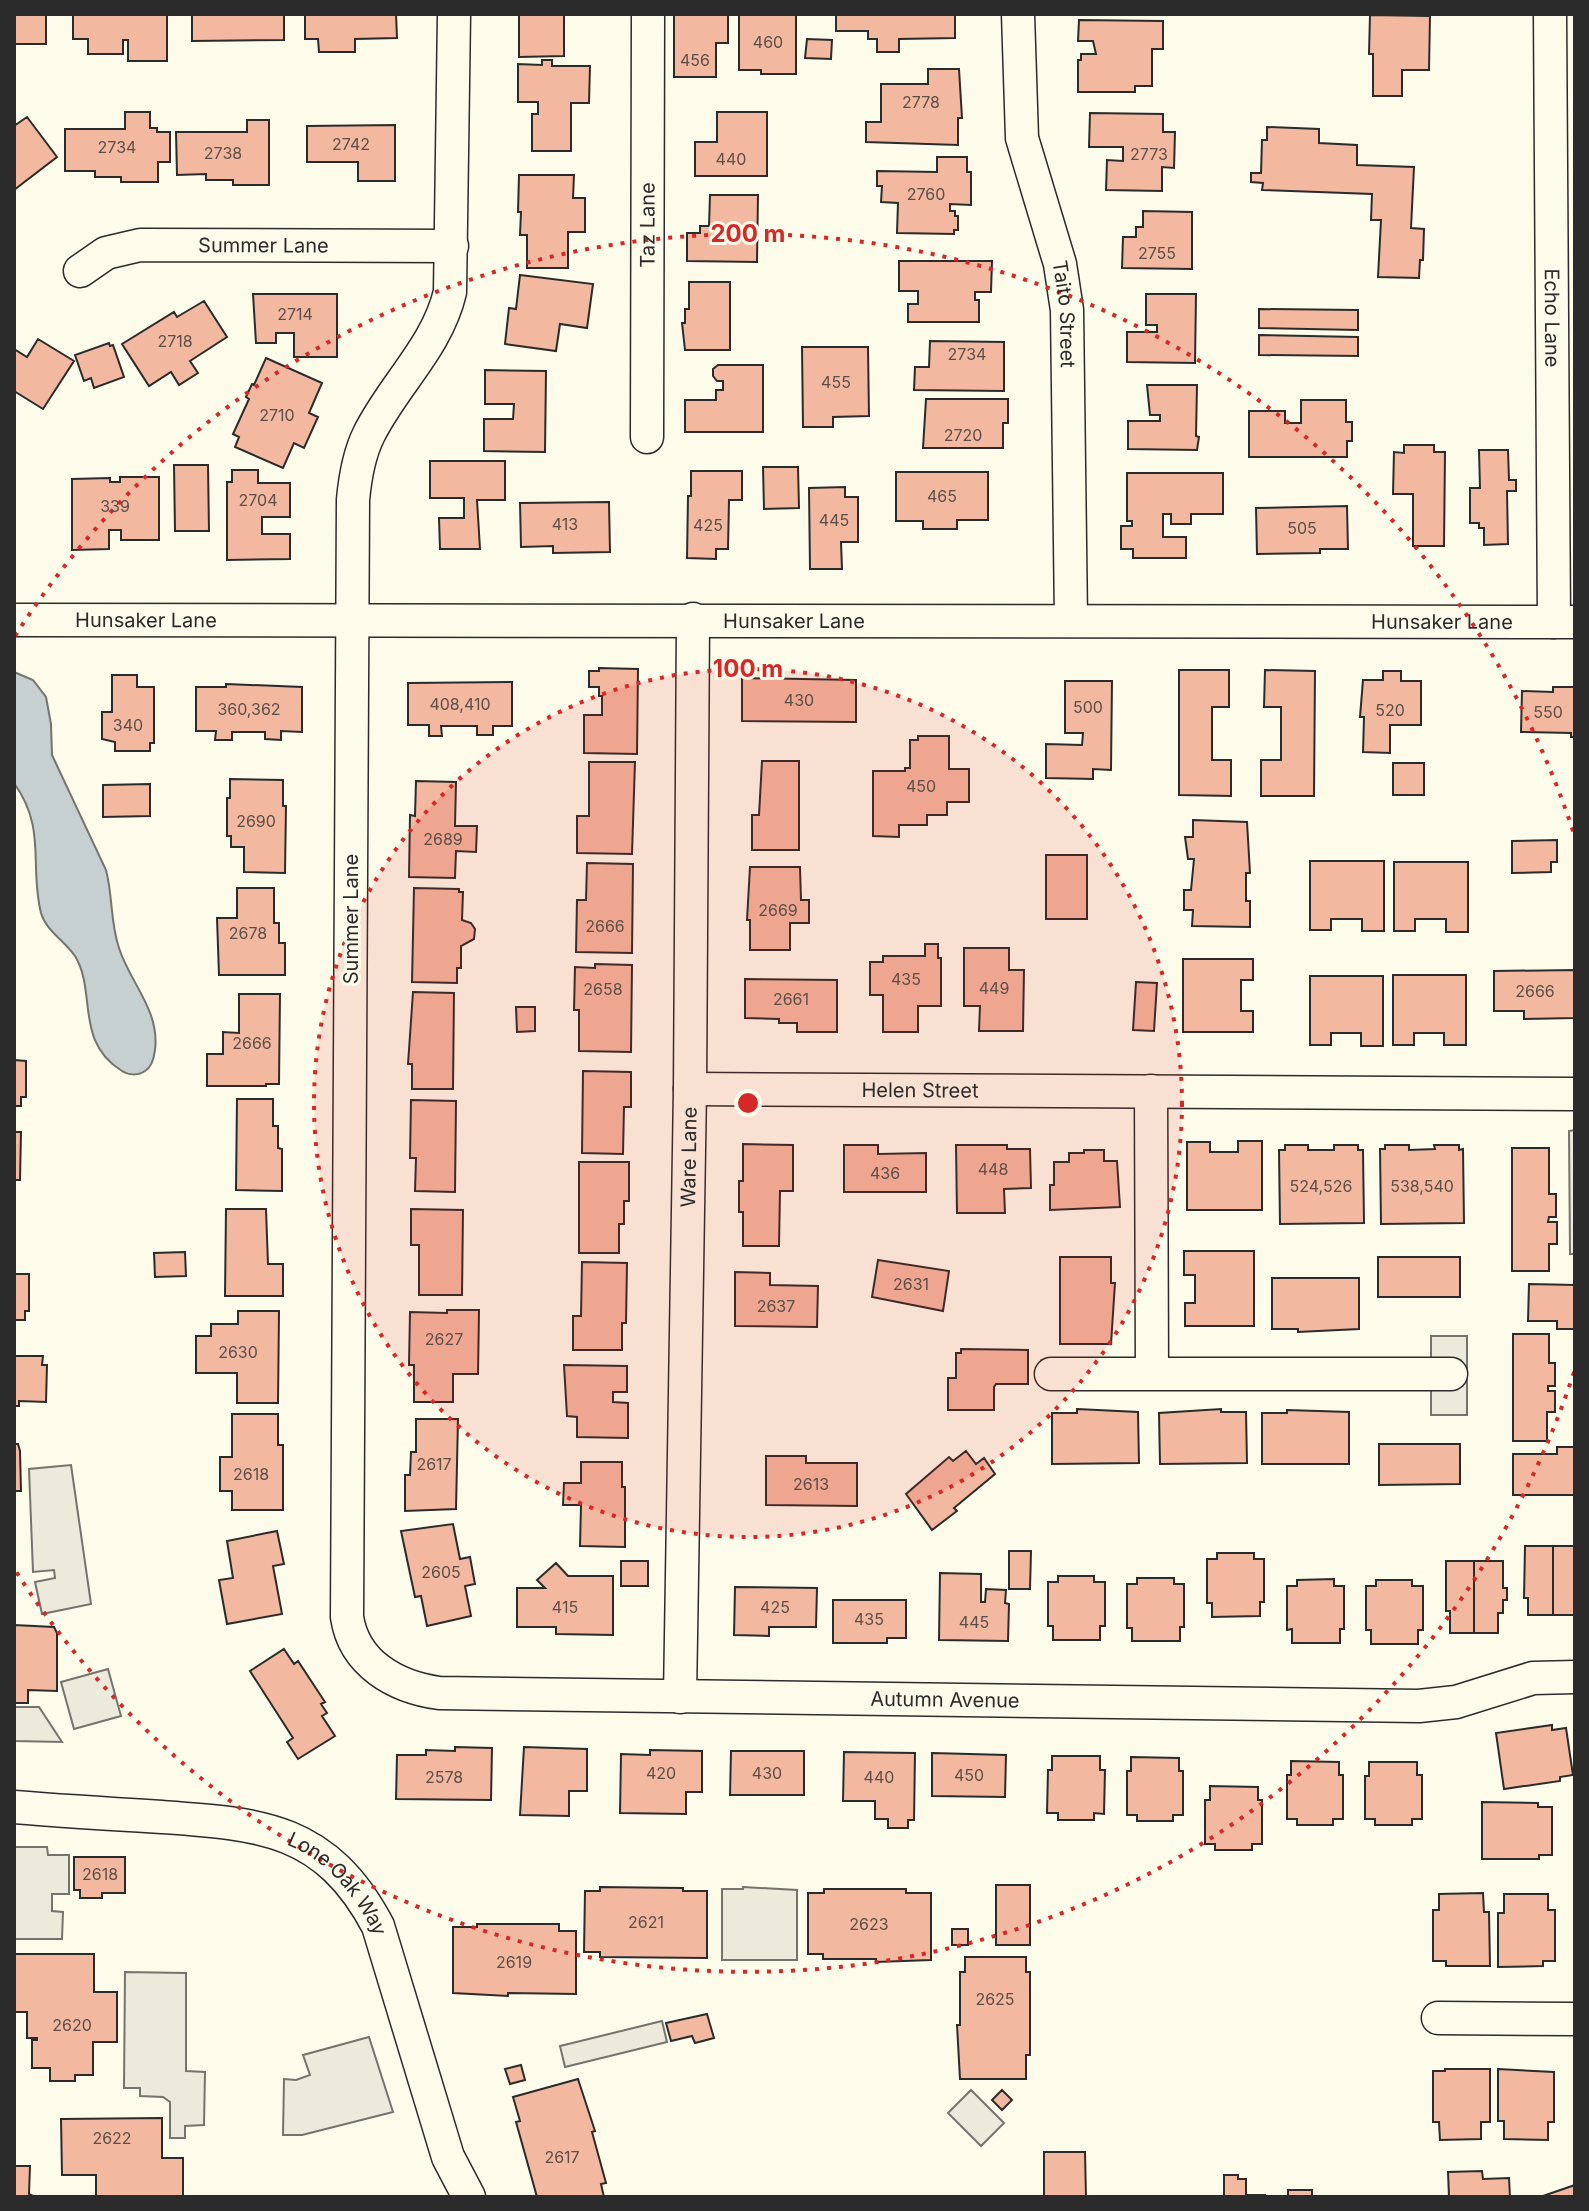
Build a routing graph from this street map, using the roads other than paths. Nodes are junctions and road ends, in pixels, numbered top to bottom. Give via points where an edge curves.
1 (454, 14) edge
2 (648, 14) edge
3 (1018, 14) edge
4 (1550, 14) edge
5 (452, 246) junction
6 (80, 271) dead end
7 (647, 437) dead end
8 (693, 619) junction
9 (14, 620) edge
10 (353, 620) junction
11 (1071, 620) junction
12 (1564, 622) edge
13 (690, 1089) junction
14 (1151, 1091) junction
15 (1575, 1094) edge
16 (1152, 1373) junction
17 (1051, 1374) dead end
18 (1451, 1374) dead end
19 (347, 1617) joint
20 (1575, 1677) edge
21 (680, 1697) junction
22 (14, 1807) edge
23 (1438, 2018) dead end
24 (1575, 2019) edge
25 (469, 2197) edge

1 - 5 street, Summer Lane
2 - 7 street, Taz Lane
3 - 11 street, Taito Street via 1022,138 1060,264 1067,310
4 - 12 street, Echo Lane
5 - 6 street, Summer Lane via 140,245 106,253
5 - 10 street, Summer Lane via 452,281 441,321 379,417 360,458 353,500
8 - 10 street, Hunsaker Lane
8 - 11 street, Hunsaker Lane
8 - 13 street, Ware Lane
9 - 10 street, Hunsaker Lane
10 - 19 street, Summer Lane
11 - 12 street, Hunsaker Lane
13 - 14 street, Helen Street
13 - 21 street, Ware Lane
14 - 15 street, Helen Street
14 - 16 street
16 - 17 street
16 - 18 street
19 - 21 street, Autumn Avenue via 352,1638 367,1660 398,1682 425,1691
20 - 21 street, Autumn Avenue via 1533,1678 1456,1702 1419,1706
22 - 25 street, Lone Oak Way via 250,1825 290,1837 334,1866 378,1926 448,2157
23 - 24 street

